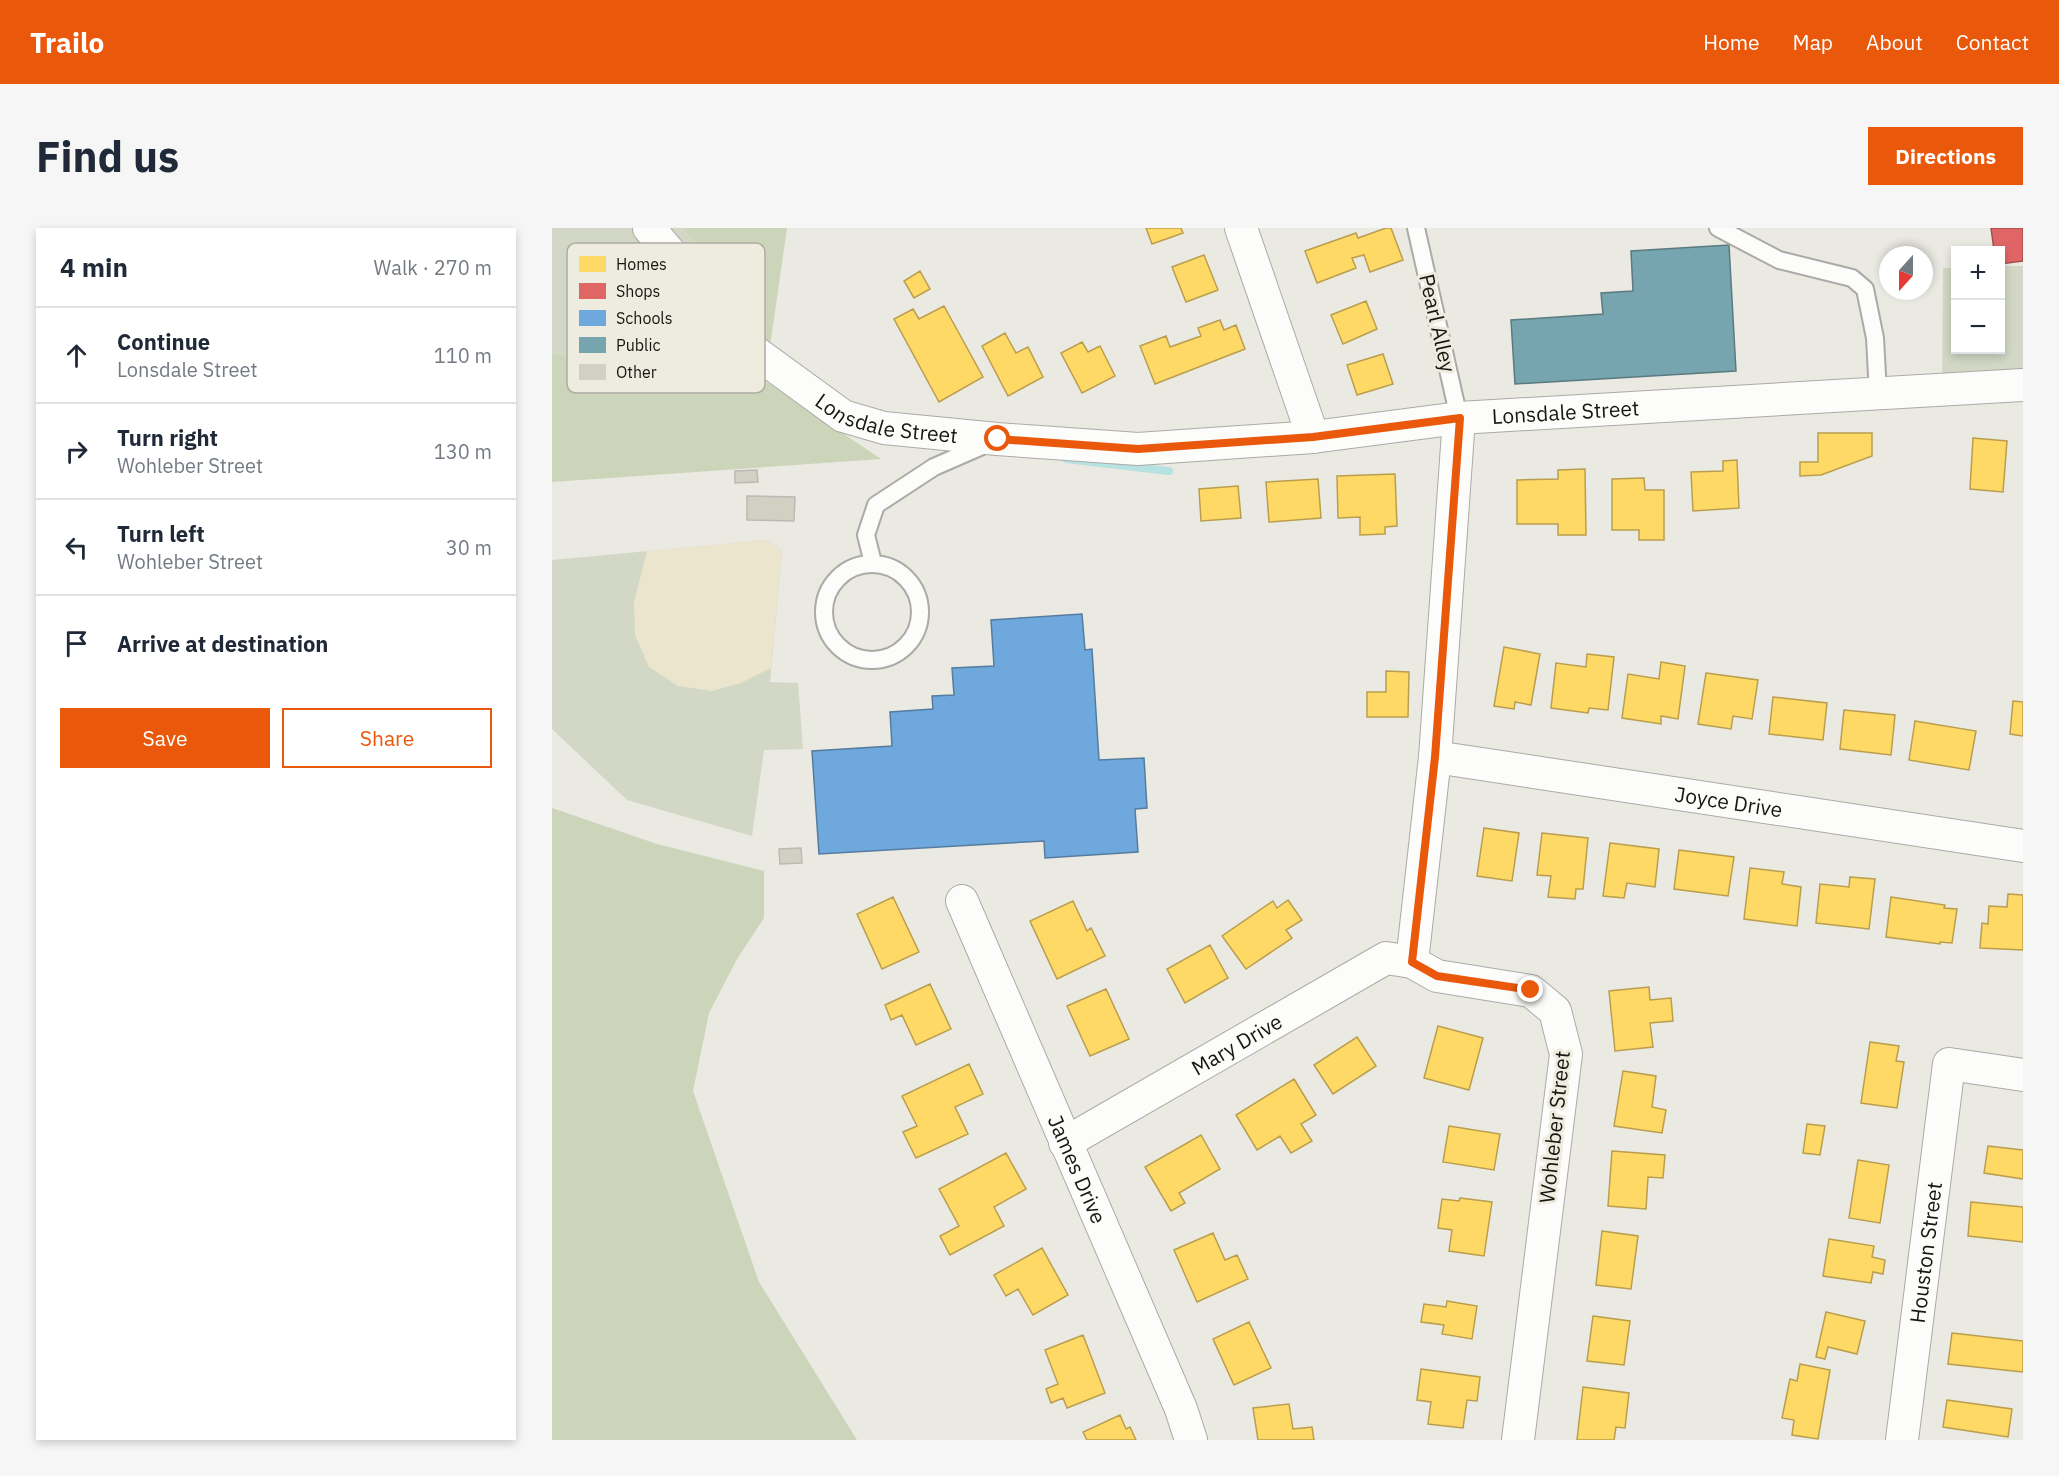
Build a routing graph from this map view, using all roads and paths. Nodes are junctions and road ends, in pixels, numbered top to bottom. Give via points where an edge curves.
1 (649, 228) edge
2 (1241, 228) edge
3 (1416, 228) edge
4 (1718, 228) edge
5 (662, 243) edge
6 (765, 359) edge
7 (2023, 385) edge
8 (1878, 394) junction
9 (1460, 418) junction
10 (1313, 437) junction
11 (998, 439) junction
12 (873, 563) junction
13 (1435, 757) junction
14 (2023, 846) edge
15 (962, 902) dead end
16 (1412, 962) junction
17 (2023, 1075) edge
18 (1065, 1143) junction
19 (1191, 1440) edge
20 (1518, 1440) edge
21 (1902, 1440) edge

1 - 5 street, Lonsdale Street
2 - 10 street
3 - 9 lane, Pearl Alley
4 - 8 lane via 1779,260 1852,278 1865,289 1875,338
6 - 11 street, Lonsdale Street via 843,416 884,428
7 - 8 street, Lonsdale Street
8 - 9 street, Lonsdale Street
9 - 10 street, Lonsdale Street
9 - 13 street
10 - 11 street, Lonsdale Street via 1138,449
11 - 12 lane via 934,468 876,504 866,535
12 - 12 lane via 850,568 837,578 824,600 823,616 834,644 861,660 878,661 902,651 916,634 921,615 916,592 907,578 895,569
13 - 14 street, Joyce Drive
13 - 16 street
15 - 18 street, James Drive
16 - 18 street, Mary Drive via 1386,958
16 - 20 street, Wohleber Street via 1437,976 1531,990 1555,1011 1566,1054
17 - 21 street, Houston Street via 1949,1064
18 - 19 street, James Drive

